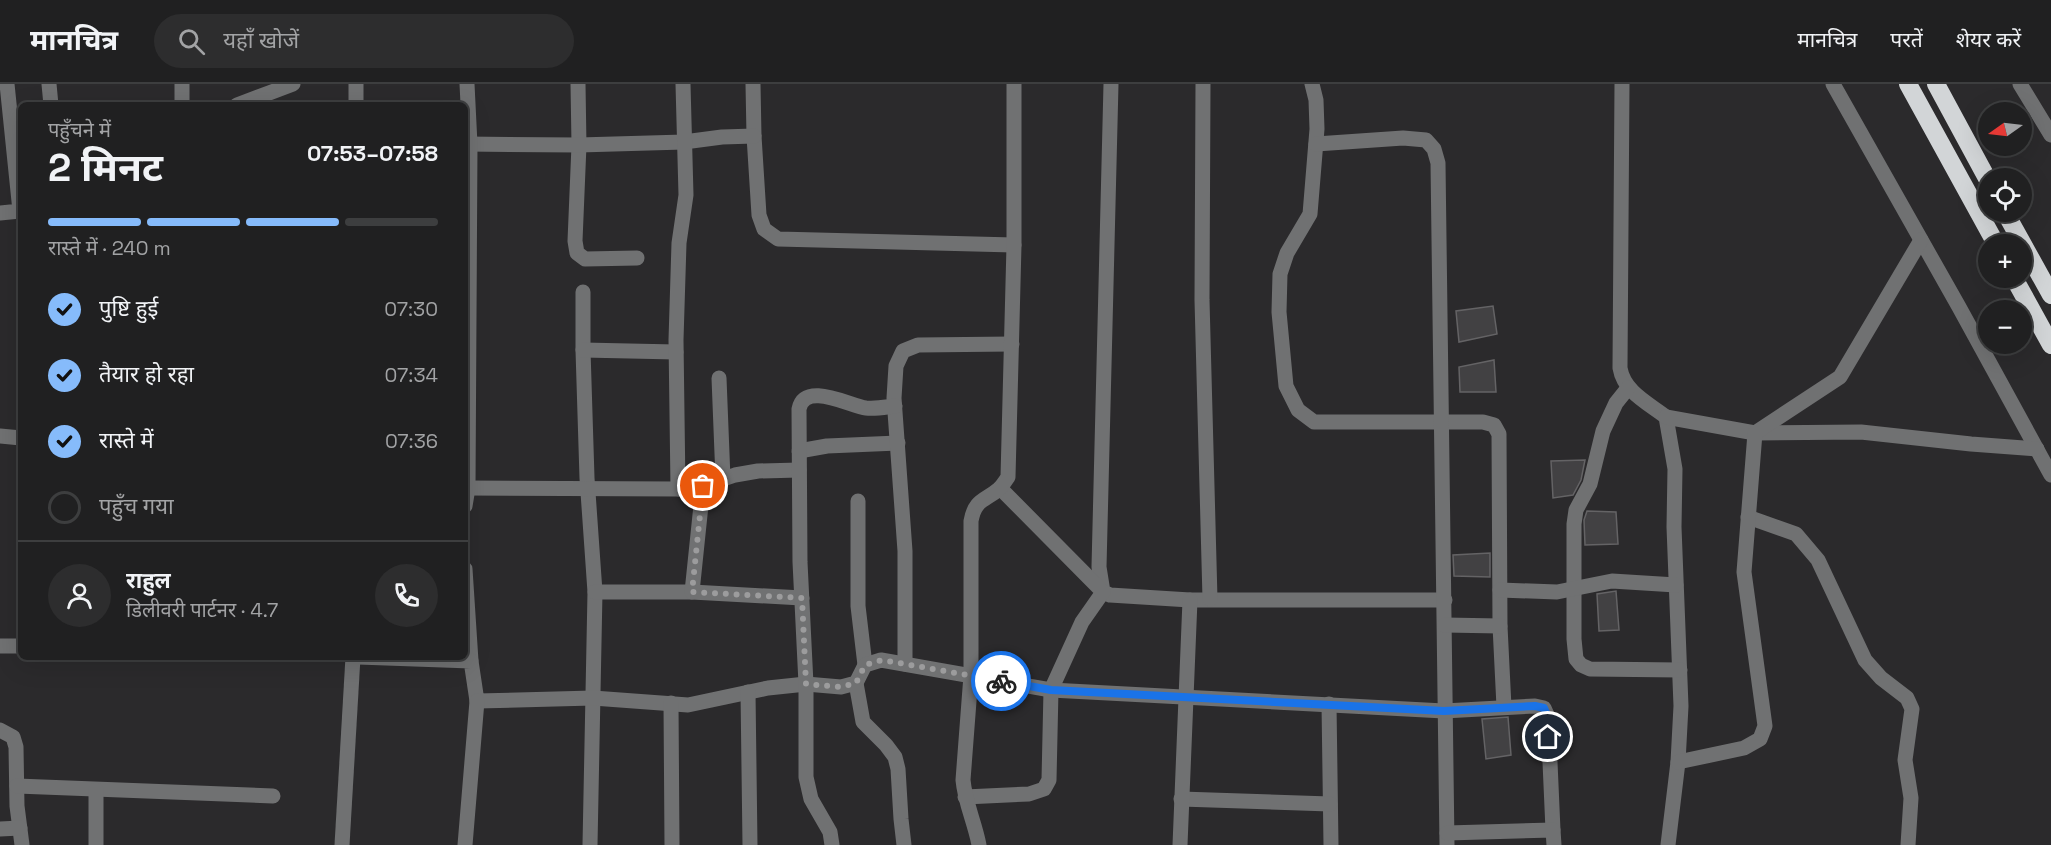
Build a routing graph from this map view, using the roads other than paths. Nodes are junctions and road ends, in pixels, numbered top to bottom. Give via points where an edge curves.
1 (8, 84) edge
2 (49, 84) edge
3 (182, 84) edge
4 (293, 84) edge
5 (356, 84) edge
6 (467, 84) edge
7 (578, 84) edge
8 (684, 84) edge
9 (753, 84) edge
10 (1014, 84) edge
11 (1111, 84) edge
12 (1203, 84) edge
13 (1312, 84) edge
14 (1622, 84) edge
15 (1833, 84) edge
16 (1908, 84) edge
17 (1936, 84) edge
18 (2020, 84) edge
19 (51, 102) edge
20 (182, 102) edge
21 (245, 102) edge
22 (356, 102) edge
23 (467, 102) edge
24 (2051, 135) edge
25 (754, 136) junction
26 (684, 142) junction
27 (468, 144) edge
28 (1316, 144) junction
29 (579, 145) junction
30 (1981, 168) edge
31 (18, 172) edge
32 (18, 211) edge
33 (0, 213) edge
34 (2011, 222) edge
35 (1990, 234) edge
36 (1921, 240) junction
37 (1014, 245) junction
38 (637, 258) dead end
39 (2020, 288) edge
40 (583, 292) dead end
41 (2051, 295) edge
42 (1012, 344) junction
43 (2051, 345) edge
44 (583, 350) junction
45 (676, 352) junction
46 (719, 378) dead end
47 (1628, 388) junction
48 (895, 406) junction
49 (1666, 417) junction
50 (1440, 423) junction
51 (1755, 433) junction
52 (0, 436) edge
53 (18, 438) edge
54 (898, 443) junction
55 (2037, 449) junction
56 (799, 451) junction
57 (800, 470) junction
58 (2051, 475) edge
59 (723, 479) junction
60 (703, 486) junction
61 (468, 488) joint
62 (589, 488) junction
63 (999, 488) junction
64 (678, 489) junction
65 (858, 501) dead end
66 (1748, 517) junction
67 (1676, 585) junction
68 (1574, 589) junction
69 (1500, 590) junction
70 (595, 592) junction
71 (692, 592) junction
72 (1103, 592) junction
73 (802, 598) junction
74 (1210, 599) junction
75 (1190, 600) junction
76 (1445, 600) junction
77 (468, 615) edge
78 (1445, 626) junction
79 (1500, 626) junction
80 (0, 646) edge
81 (18, 646) edge
82 (353, 660) edge
83 (443, 660) edge
84 (471, 661) junction
85 (905, 664) junction
86 (865, 665) junction
87 (1680, 670) junction
88 (971, 675) junction
89 (856, 683) junction
90 (806, 684) junction
91 (1051, 690) junction
92 (748, 692) junction
93 (1185, 696) junction
94 (594, 698) junction
95 (477, 701) junction
96 (670, 703) junction
97 (1329, 704) junction
98 (1504, 707) junction
99 (1444, 711) junction
100 (0, 730) edge
101 (1678, 762) junction
102 (17, 786) junction
103 (96, 790) junction
104 (273, 796) dead end
105 (965, 797) junction
106 (1181, 799) junction
107 (1330, 804) junction
108 (20, 828) junction
109 (0, 829) edge
110 (1554, 838) edge
111 (1447, 839) edge
112 (22, 845) edge
113 (96, 845) edge
114 (342, 845) edge
115 (465, 845) edge
116 (591, 845) edge
117 (672, 845) edge
118 (750, 845) edge
119 (832, 845) edge
120 (904, 845) edge
121 (980, 845) edge
122 (1180, 845) edge
123 (1331, 845) edge
124 (1668, 845) edge
125 (1908, 845) edge

1 - 31 street
2 - 19 street
3 - 20 street
4 - 21 street
5 - 22 street
6 - 23 street
7 - 29 street
8 - 26 street
9 - 25 street
10 - 37 street
11 - 72 street via 1100,567
12 - 74 street via 1202,300
13 - 28 street
14 - 47 street via 1620,368
15 - 36 street
16 - 35 highway
17 - 30 highway
18 - 24 street
25 - 26 street
25 - 37 street via 759,214 764,230 777,239
26 - 29 street
26 - 45 street via 686,195 679,243
27 - 29 street
27 - 61 street
28 - 50 street via 1403,138 1426,140 1434,149 1438,163
28 - 50 street via 1310,213 1280,274 1279,312 1286,386 1298,410 1314,422
29 - 38 street via 575,241 578,253 585,259
32 - 33 street
34 - 41 highway
36 - 51 street via 1840,377
36 - 55 street
37 - 42 street
39 - 43 highway
40 - 44 street
42 - 48 street via 918,345 903,351 896,366
42 - 63 street via 1008,477
44 - 45 street
44 - 62 street
45 - 64 street
46 - 59 street
47 - 49 street
47 - 68 street via 1603,431 1590,484 1576,510
48 - 54 street
48 - 56 street via 867,408 832,396 805,399 799,409
49 - 51 street
49 - 67 street via 1675,469
50 - 69 street via 1483,422 1494,425 1498,434
50 - 76 street
51 - 55 street via 1861,432
51 - 66 street
52 - 53 street
54 - 56 street
54 - 85 street via 905,551
55 - 58 street
56 - 57 street
57 - 59 street via 759,471
57 - 73 street
59 - 60 street
60 - 64 street
60 - 71 street
61 - 62 street
62 - 64 street
62 - 70 street
63 - 72 street
63 - 88 street via 973,509 971,521
65 - 86 street via 858,606
66 - 101 street via 1744,572 1766,726 1760,739 1744,748
66 - 125 street via 1796,534 1818,560 1865,660 1906,698 1912,709 1905,760 1911,798
67 - 68 street via 1612,581
67 - 87 street
68 - 69 street
68 - 87 street via 1574,639 1576,659 1581,665 1590,669
69 - 79 street
70 - 71 street
70 - 94 street
71 - 73 street
72 - 75 street via 1110,596
72 - 91 street via 1082,622
73 - 90 street
74 - 75 street
74 - 76 street
75 - 93 street
76 - 78 street
77 - 84 street
78 - 79 street
78 - 99 street
79 - 98 street
80 - 81 street
82 - 114 street
83 - 84 street
84 - 95 street
85 - 86 street via 882,660
85 - 88 street
86 - 89 street
87 - 101 street
88 - 91 street
88 - 105 street
89 - 90 street via 841,687
89 - 120 street via 863,722 895,757
90 - 92 street
90 - 119 street via 806,777 811,799 830,832
91 - 93 street
91 - 105 street via 1049,780 1044,789 1029,794
92 - 96 street via 688,705
92 - 118 street
93 - 97 street
93 - 106 street
94 - 95 street
94 - 96 street
94 - 116 street
95 - 115 street
96 - 117 street
97 - 99 street
97 - 107 street
98 - 99 street
98 - 110 street via 1544,708 1548,717
99 - 111 street
100 - 102 street via 13,737
101 - 124 street
102 - 103 street
102 - 108 street
103 - 104 street
103 - 113 street
105 - 121 street
106 - 107 street
106 - 122 street
107 - 123 street
108 - 109 street
108 - 112 street
110 - 111 street

